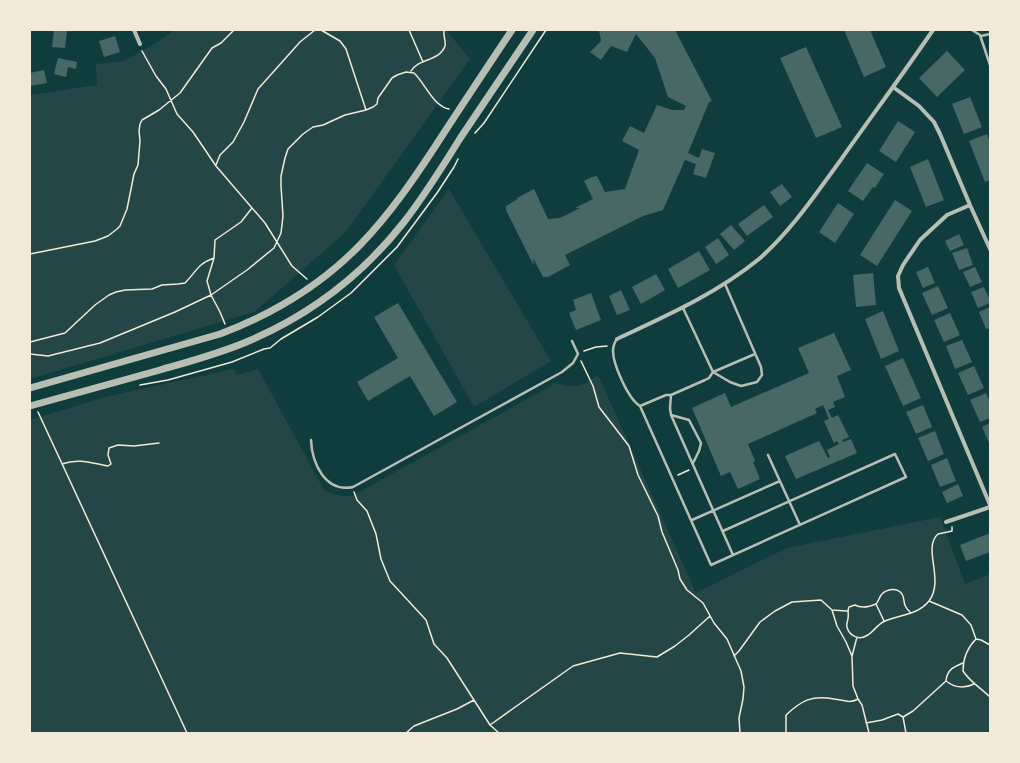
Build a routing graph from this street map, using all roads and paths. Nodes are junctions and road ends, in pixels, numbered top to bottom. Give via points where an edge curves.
1 (134, 30) edge
2 (234, 30) edge
3 (315, 30) edge
4 (321, 30) edge
5 (409, 30) edge
6 (444, 30) edge
7 (512, 30) edge
8 (533, 30) edge
9 (546, 30) edge
10 (934, 30) edge
11 (972, 30) edge
12 (990, 34) edge
13 (981, 36) junction
14 (140, 44) dead end
15 (142, 50) dead end
16 (423, 62) junction
17 (990, 65) edge
18 (411, 71) junction
19 (893, 88) junction
20 (171, 99) junction
21 (366, 110) junction
22 (451, 111) dead end
23 (474, 133) dead end
24 (216, 166) junction
25 (970, 205) junction
26 (252, 208) junction
27 (278, 244) junction
28 (990, 249) edge
29 (30, 254) edge
30 (214, 258) junction
31 (308, 281) dead end
32 (724, 284) junction
33 (211, 296) junction
34 (683, 308) junction
35 (318, 317) dead end
36 (226, 325) dead end
37 (617, 339) joint
38 (572, 341) dead end
39 (30, 342) edge
40 (613, 346) junction
41 (30, 354) edge
42 (578, 354) junction
43 (755, 354) junction
44 (713, 372) junction
45 (136, 386) dead end
46 (30, 388) edge
47 (671, 395) junction
48 (30, 406) edge
49 (640, 406) junction
50 (35, 413) dead end
51 (671, 415) junction
52 (311, 440) dead end
53 (159, 443) dead end
54 (768, 455) dead end
55 (62, 464) junction
56 (692, 464) junction
57 (694, 468) junction
58 (672, 477) junction
59 (780, 481) junction
60 (353, 487) junction
61 (789, 502) junction
62 (990, 506) edge
63 (713, 510) junction
64 (692, 520) junction
65 (946, 522) dead end
66 (800, 525) junction
67 (723, 531) junction
68 (945, 533) dead end
69 (734, 555) junction
70 (929, 601) junction
71 (876, 604) junction
72 (832, 610) junction
73 (848, 610) junction
74 (911, 613) junction
75 (710, 616) junction
76 (884, 621) junction
77 (857, 638) junction
78 (976, 639) junction
79 (990, 645) edge
80 (734, 656) junction
81 (852, 656) junction
82 (963, 663) junction
83 (946, 681) junction
84 (974, 684) junction
85 (990, 697) edge
86 (858, 699) junction
87 (474, 700) junction
88 (903, 717) junction
89 (866, 724) junction
90 (490, 726) junction
91 (187, 733) edge
92 (406, 733) edge
93 (499, 733) edge
94 (740, 733) edge
95 (786, 733) edge
96 (869, 733) edge
97 (906, 733) edge

1 - 14 street
2 - 20 path via 212,48 186,86
3 - 24 path via 300,42 258,89 244,122 233,142 220,155
4 - 21 path via 346,49
5 - 16 path
6 - 16 path via 444,48
7 - 46 street via 387,215 351,254 311,287 274,310 220,334
8 - 48 street via 404,221 361,268 327,297 267,333 227,350
9 - 23 path via 484,123
10 - 19 street
11 - 13 lane
12 - 13 lane
13 - 17 lane
15 - 20 path
16 - 18 path
18 - 21 path via 392,78 378,98 377,104
18 - 22 path via 442,106
19 - 25 street via 919,106 934,122
19 - 32 street via 795,221 763,255
20 - 24 path via 177,114
20 - 29 path via 140,124 138,165 120,226 108,236 95,241
21 - 27 path via 313,127 288,150 281,176 283,224
24 - 26 path
25 - 28 street
25 - 62 street via 947,215 920,240 898,276 899,288
26 - 27 path
26 - 30 path via 235,227 216,238
27 - 31 path via 292,266
27 - 33 path
30 - 33 path via 207,281
30 - 39 path via 197,267 185,283 116,292 95,305 64,333
32 - 34 street
32 - 43 lane
33 - 36 path
33 - 41 path via 100,343 48,356
34 - 37 street
34 - 44 lane
35 - 45 path via 270,348 232,362
37 - 40 lane
38 - 42 lane
40 - 42 path via 587,349
40 - 49 lane via 620,374 632,398
42 - 60 lane via 574,363 562,372
42 - 75 path via 593,386 599,407 629,446 638,476 658,516 680,580 687,590 703,603
43 - 44 lane
43 - 44 lane via 762,373 757,382 738,386
44 - 47 lane via 709,378
47 - 49 lane
47 - 51 lane
49 - 58 lane
50 - 55 path via 38,412
51 - 56 lane
51 - 56 lane via 689,420 700,440 701,446
52 - 60 lane via 313,458 325,479 341,488
53 - 55 path via 118,445 109,448 111,464 108,466 71,460
54 - 59 lane
55 - 91 path
56 - 57 lane
57 - 58 path
57 - 63 lane
58 - 64 lane
59 - 61 lane
59 - 63 lane
60 - 87 path via 357,500 367,511 390,581 426,620 434,644 447,658
61 - 66 lane
61 - 66 lane via 895,454 898,460 906,477
61 - 67 lane
62 - 65 street
63 - 64 lane
63 - 67 lane
64 - 69 lane via 711,565
66 - 69 lane
67 - 69 lane
68 - 70 path via 938,534 933,541 935,579
70 - 74 path
70 - 78 path via 962,615 971,625
71 - 73 path via 861,608 852,605
71 - 74 path via 885,591 897,590 903,595 904,604
71 - 76 path
72 - 73 path
72 - 80 path via 821,600 792,602 760,622
72 - 81 path
73 - 77 path via 847,627
74 - 76 path
75 - 80 path
75 - 90 path via 675,646 657,657 620,653 573,666
76 - 77 path via 868,636
77 - 81 path
78 - 79 path
78 - 82 path via 967,649
80 - 94 path via 742,674 744,687 739,718
81 - 86 path via 853,686
82 - 83 path via 950,669
82 - 84 path via 963,670
83 - 84 path via 961,688
83 - 88 path
84 - 85 path
86 - 89 path
86 - 95 path via 851,703 833,698 808,699 786,715
87 - 90 path
87 - 92 path via 414,726
88 - 89 path via 898,714
88 - 97 path
89 - 96 path
90 - 93 path

